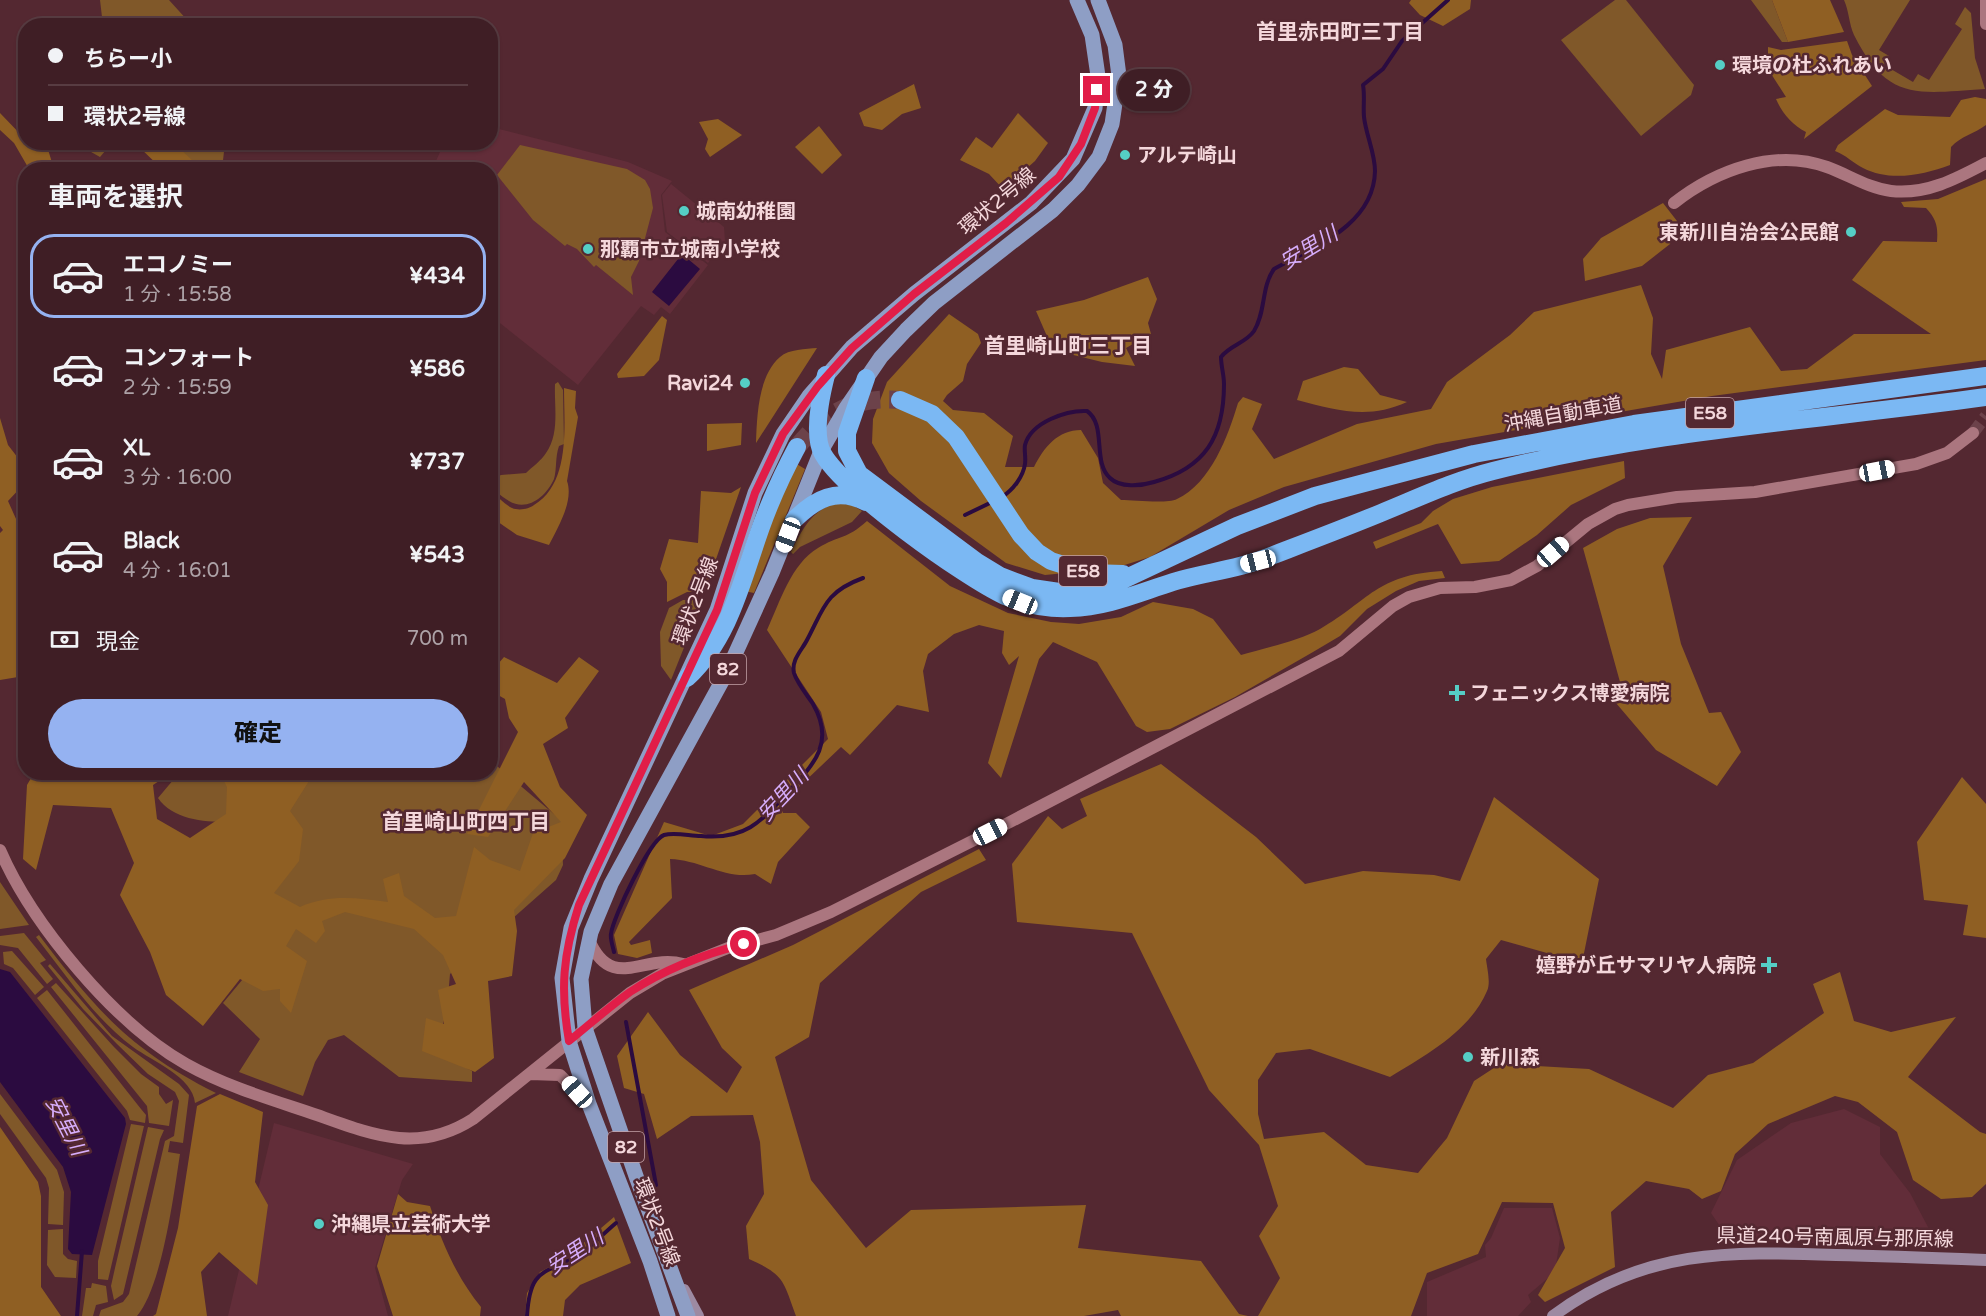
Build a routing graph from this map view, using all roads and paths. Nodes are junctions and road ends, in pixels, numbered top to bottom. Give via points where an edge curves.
1 (1077, 0) edge
2 (1098, 0) edge
3 (1986, 0) edge
4 (1986, 24) edge
5 (1986, 163) edge
6 (1674, 203) dead end
7 (826, 375) junction
8 (1986, 376) edge
9 (867, 378) junction
10 (1986, 397) edge
11 (900, 400) tunnel mouth
12 (1973, 433) tunnel mouth
13 (797, 447) tunnel mouth
14 (821, 451) junction
15 (878, 508) junction
16 (794, 520) junction
17 (1160, 564) junction
18 (687, 678) junction
19 (0, 850) edge
20 (589, 940) junction
21 (683, 964) junction
22 (585, 1028) junction
23 (569, 1041) junction
24 (530, 1074) junction
25 (589, 1104) junction
26 (1986, 1260) edge
27 (670, 1265) junction
28 (668, 1316) edge
29 (688, 1316) edge
30 (698, 1316) edge
31 (1553, 1316) edge

1 - 7 main road, 環状2号線 / 82 via 1092,35 1098,76 1095,108 1073,159 1031,202 914,294
2 - 9 main road, 環状2号線 / 82 via 1115,45 1119,76 1112,124 1098,157 1053,210 916,320
3 - 4 street
5 - 6 street via 1932,188 1909,191 1875,188 1818,164 1781,160 1731,170
7 - 14 highway via 819,408
7 - 18 main road, 環状2号線 / 82 via 795,415 764,470 717,610
8 - 17 highway, 沖縄自動車道 / E58 via 1635,424 1502,448 1315,496 1237,526
9 - 14 main road, 環状2号線 / 82
9 - 17 highway, E58 via 846,433 847,451 855,468 870,484 977,562 1024,585 1066,593 1107,586
10 - 15 highway, 沖縄自動車道 / E58 via 1676,437 1494,471 1447,485 1258,561 1087,608 1035,606 1005,596 965,573
11 - 17 highway, E58 via 926,410 961,443 1037,552 1052,561 1110,576
12 - 21 street via 1947,453 1916,464 1755,492 1658,500 1615,509 1588,524 1537,566 1511,580 1440,588 1409,597 1339,651 831,912 776,935
13 - 18 highway via 771,501 721,635 705,661
14 - 15 highway
14 - 16 main road, 環状2号線 / 82
15 - 16 highway via 848,495 827,496 815,501
16 - 20 main road, 環状2号線 / 82 via 727,672 611,884
18 - 23 main road, 環状2号線 / 82 via 595,869 572,928 562,978
19 - 24 street via 32,908 110,1004 163,1050 211,1077 372,1135 401,1140 434,1137 461,1127
20 - 21 street via 602,962 611,968 669,960
20 - 22 main road, 環状2号線 / 82 via 581,979
21 - 22 street via 630,993
22 - 23 street
22 - 27 main road, 環状2号線 / 82
23 - 24 street
23 - 25 main road, 環状2号線 / 82
24 - 25 street via 560,1075
25 - 28 main road, 環状2号線 / 82
26 - 31 main road, 県道240号南風原与那原線 via 1710,1254 1646,1268 1583,1296
27 - 29 main road, 環状2号線 / 82
27 - 30 main road

